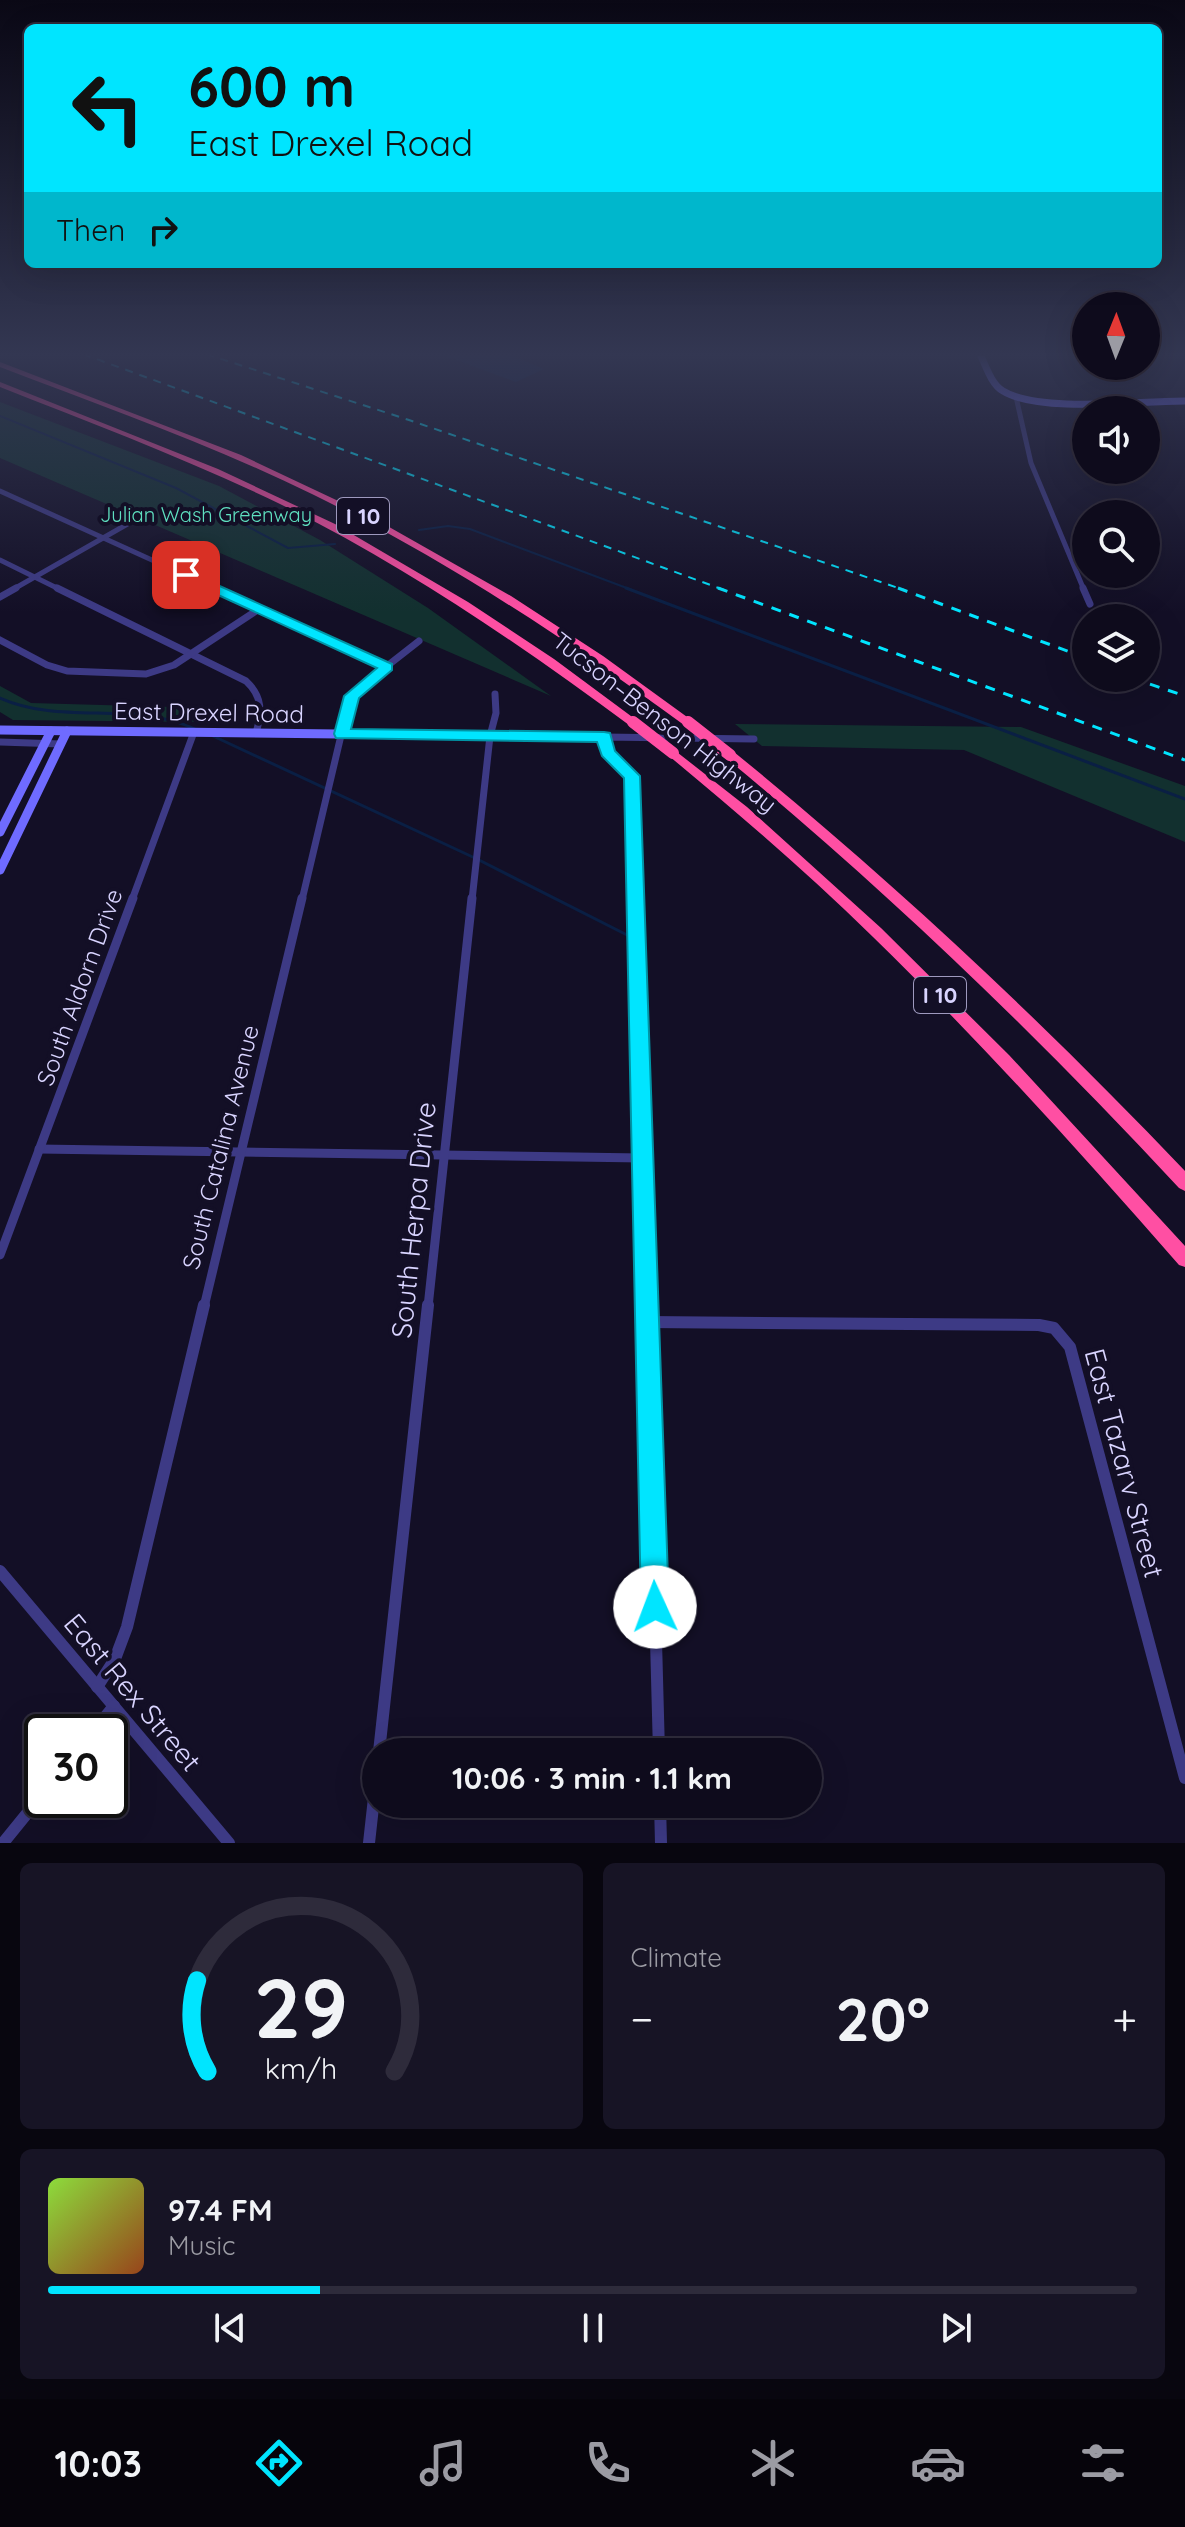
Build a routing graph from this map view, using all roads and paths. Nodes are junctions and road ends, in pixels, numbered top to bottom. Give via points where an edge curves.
1 (136, 440) edge
2 (140, 440) edge
3 (195, 440) edge
4 (1026, 440) edge
5 (188, 459) junction
6 (0, 491) edge
7 (138, 518) dead end
8 (105, 539) junction
9 (0, 560) edge
10 (35, 577) junction
11 (0, 597) edge
12 (1090, 604) dead end
13 (259, 609) junction
14 (0, 640) edge
15 (419, 641) dead end
16 (191, 653) junction
17 (387, 667) junction
18 (495, 694) dead end
19 (0, 730) edge
20 (51, 731) junction
21 (67, 731) junction
22 (194, 732) junction
23 (256, 733) junction
24 (341, 734) junction
25 (490, 736) junction
26 (604, 737) junction
27 (754, 739) dead end
28 (0, 742) edge
29 (45, 743) junction
30 (61, 744) junction
31 (0, 832) edge
32 (0, 870) edge
33 (39, 1149) junction
34 (242, 1152) junction
35 (445, 1155) junction
36 (642, 1158) junction
37 (1185, 1183) edge
38 (0, 1255) edge
39 (1185, 1259) edge
40 (647, 1322) junction
41 (0, 1571) edge
42 (97, 1687) junction
43 (114, 1706) junction
44 (108, 1714) edge
45 (381, 1738) edge
46 (659, 1738) edge
47 (1185, 1778) edge
48 (24, 1817) edge
49 (372, 1818) edge
50 (660, 1818) edge
51 (3, 1843) edge
52 (229, 1843) edge
53 (369, 1843) edge
54 (661, 1843) edge

1 - 5 highway
2 - 5 highway, Tucson–Benson Highway / I 10
3 - 37 highway, Tucson–Benson Highway / I 10, bridge via 377,523 535,615 688,722 940,936
4 - 12 street
5 - 39 highway, Tucson–Benson Highway / I 10, bridge via 310,516 431,583 520,640 673,753 896,950 1044,1101
6 - 8 street
7 - 8 street
8 - 10 street
8 - 13 street
9 - 10 street
10 - 11 street
10 - 16 street
13 - 16 street
13 - 17 street
14 - 16 street via 53,667 83,674 153,673
15 - 17 street, South Catalina Avenue
16 - 23 street via 257,690 262,708
17 - 24 street, South Catalina Avenue via 352,696
18 - 25 street, South Herpa Drive
19 - 20 street, East Drexel Road
20 - 21 street, East Drexel Road
20 - 29 street
21 - 22 street, East Drexel Road
21 - 30 street
22 - 23 street, East Drexel Road
22 - 33 street, South Aldorn Drive
23 - 24 street, East Drexel Road
24 - 25 street, East Drexel Road
24 - 34 street, South Catalina Avenue
25 - 26 street, East Drexel Road
25 - 35 street, South Herpa Drive
26 - 27 street, East Drexel Road
26 - 36 street via 608,753 629,771 634,786
28 - 29 street
29 - 30 street
29 - 31 street
30 - 32 street
33 - 34 street
33 - 38 street, South Aldorn Drive
34 - 35 street
34 - 42 street, South Catalina Avenue via 127,1627
35 - 36 street
35 - 45 street, South Herpa Drive
36 - 40 street
40 - 46 street
40 - 47 street, East Tazarv Street via 1039,1325 1062,1333
41 - 42 street, East Rex Street
42 - 43 street, East Rex Street
43 - 44 street
43 - 52 street, East Rex Street
48 - 51 street
49 - 53 street
50 - 54 street

